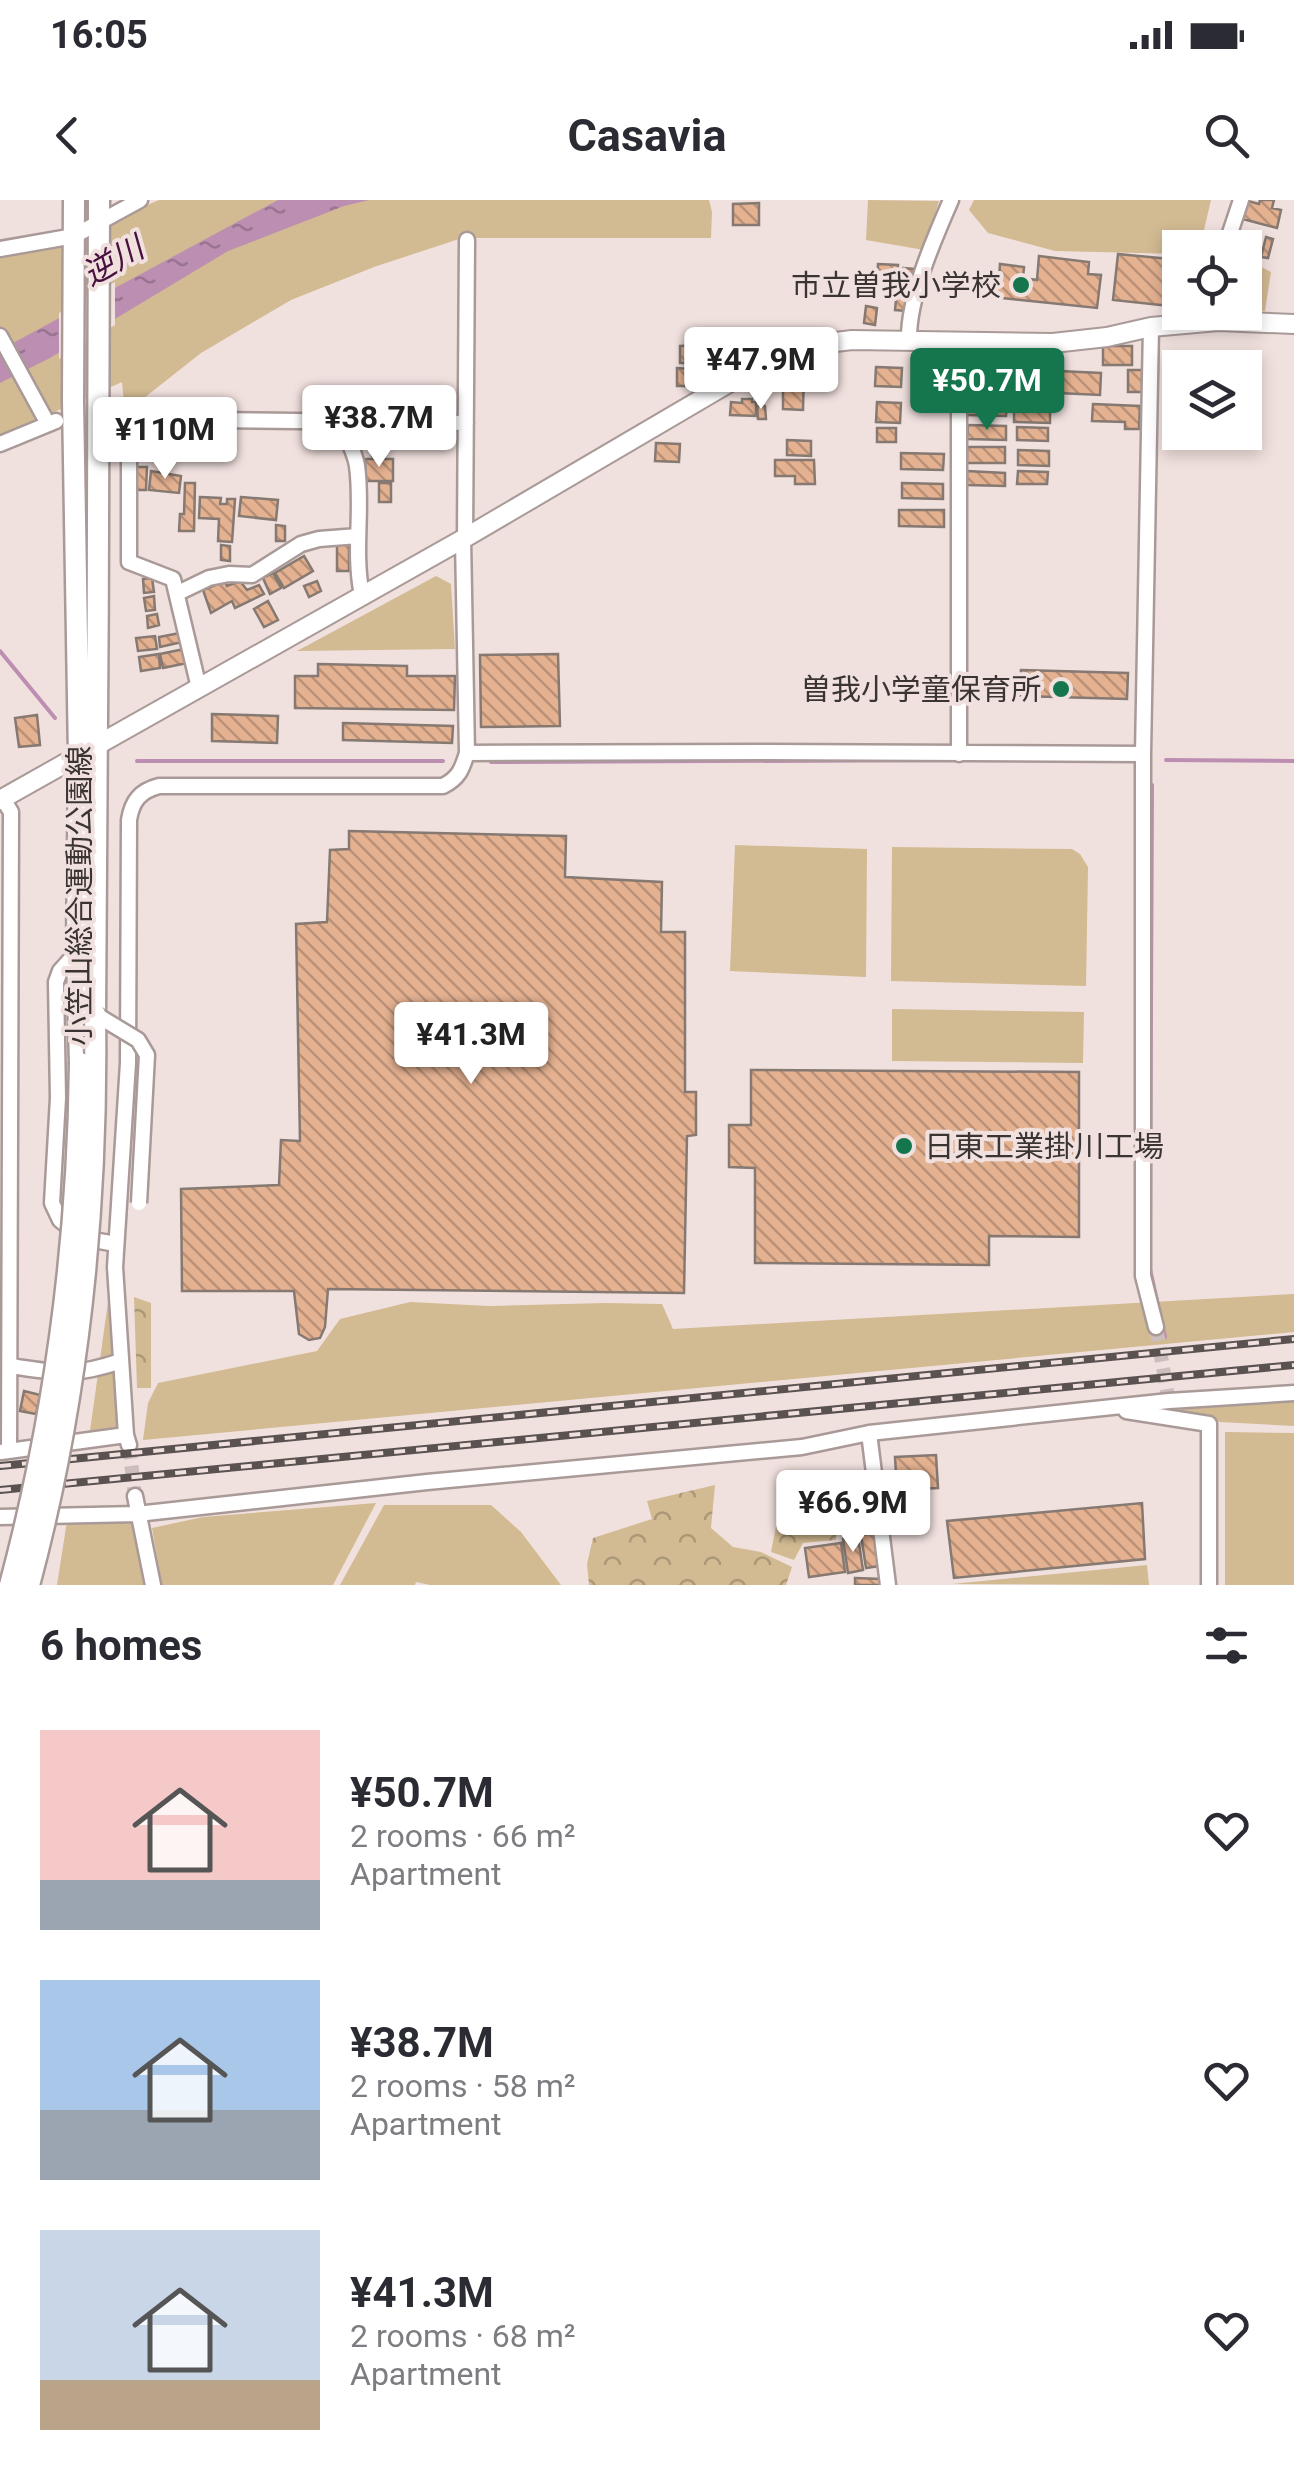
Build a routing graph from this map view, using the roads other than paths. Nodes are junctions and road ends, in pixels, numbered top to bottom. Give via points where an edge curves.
1 (74, 200) edge
2 (100, 200) edge
3 (140, 200) edge
4 (951, 200) edge
5 (1240, 200) edge
6 (100, 230) junction
7 (1231, 230) edge
8 (467, 240) dead end
9 (74, 244) junction
10 (0, 250) edge
11 (1262, 321) edge
12 (1162, 324) edge
13 (1294, 324) edge
14 (1150, 326) junction
15 (0, 336) edge
16 (909, 340) junction
17 (960, 341) junction
18 (339, 421) junction
19 (466, 422) junction
20 (0, 444) edge
21 (358, 536) junction
22 (464, 538) junction
23 (178, 593) junction
24 (362, 594) junction
25 (199, 688) junction
26 (87, 752) junction
27 (467, 753) junction
28 (959, 754) junction
29 (1142, 754) junction
30 (2, 800) edge
31 (77, 952) junction
32 (96, 1014) junction
33 (117, 1220) junction
34 (116, 1244) junction
35 (1156, 1327) tunnel mouth
36 (121, 1361) junction
37 (10, 1366) junction
38 (1294, 1392) edge
39 (1111, 1408) junction
40 (869, 1434) junction
41 (4, 1451) edge
42 (135, 1496) tunnel mouth
43 (137, 1514) junction
44 (0, 1518) edge
45 (10, 1585) edge
46 (28, 1585) edge
47 (153, 1585) edge
48 (888, 1585) edge
49 (1209, 1585) edge

1 - 9 main road, 小笠山総合運動公園線
2 - 6 main road, 小笠山総合運動公園線
3 - 6 street
4 - 16 street via 929,251
5 - 7 street
6 - 9 street
6 - 26 main road, 小笠山総合運動公園線
8 - 19 street
9 - 10 street
9 - 26 main road, 小笠山総合運動公園線
11 - 13 street
12 - 14 street
14 - 17 street via 1053,343
14 - 29 street
15 - 20 street via 52,422
16 - 17 street
16 - 22 street via 819,344 768,360
17 - 28 street
18 - 19 street
18 - 21 street via 357,461
18 - 23 street via 124,419 129,562 173,579
19 - 22 street
21 - 23 street via 300,544 252,574 209,578
21 - 24 street
22 - 24 street
22 - 27 street
23 - 25 street
24 - 25 street
25 - 26 street
26 - 30 street
26 - 31 main road, 小笠山総合運動公園線
26 - 32 main road, 小笠山総合運動公園線
27 - 28 street
27 - 33 street via 456,780 443,786 159,786 137,798 129,820 128,1064
28 - 29 street
29 - 35 street via 1142,1276
30 - 37 street via 11,812
31 - 34 street via 56,982 52,1202 60,1220 82,1238
31 - 45 main road, 小笠山総合運動公園線, bridge via 80,1063 67,1288 47,1426
32 - 33 street, bridge via 138,1040 148,1055 140,1203
32 - 46 main road, 小笠山総合運動公園線, bridge via 94,1160 79,1326 68,1409
33 - 34 street
34 - 36 street
36 - 37 street via 65,1374
36 - 41 street via 128,1440
37 - 41 street
38 - 39 street
39 - 40 street
39 - 49 street via 1208,1424
40 - 43 street via 802,1447
40 - 48 street
42 - 43 street
43 - 44 street
43 - 47 street

